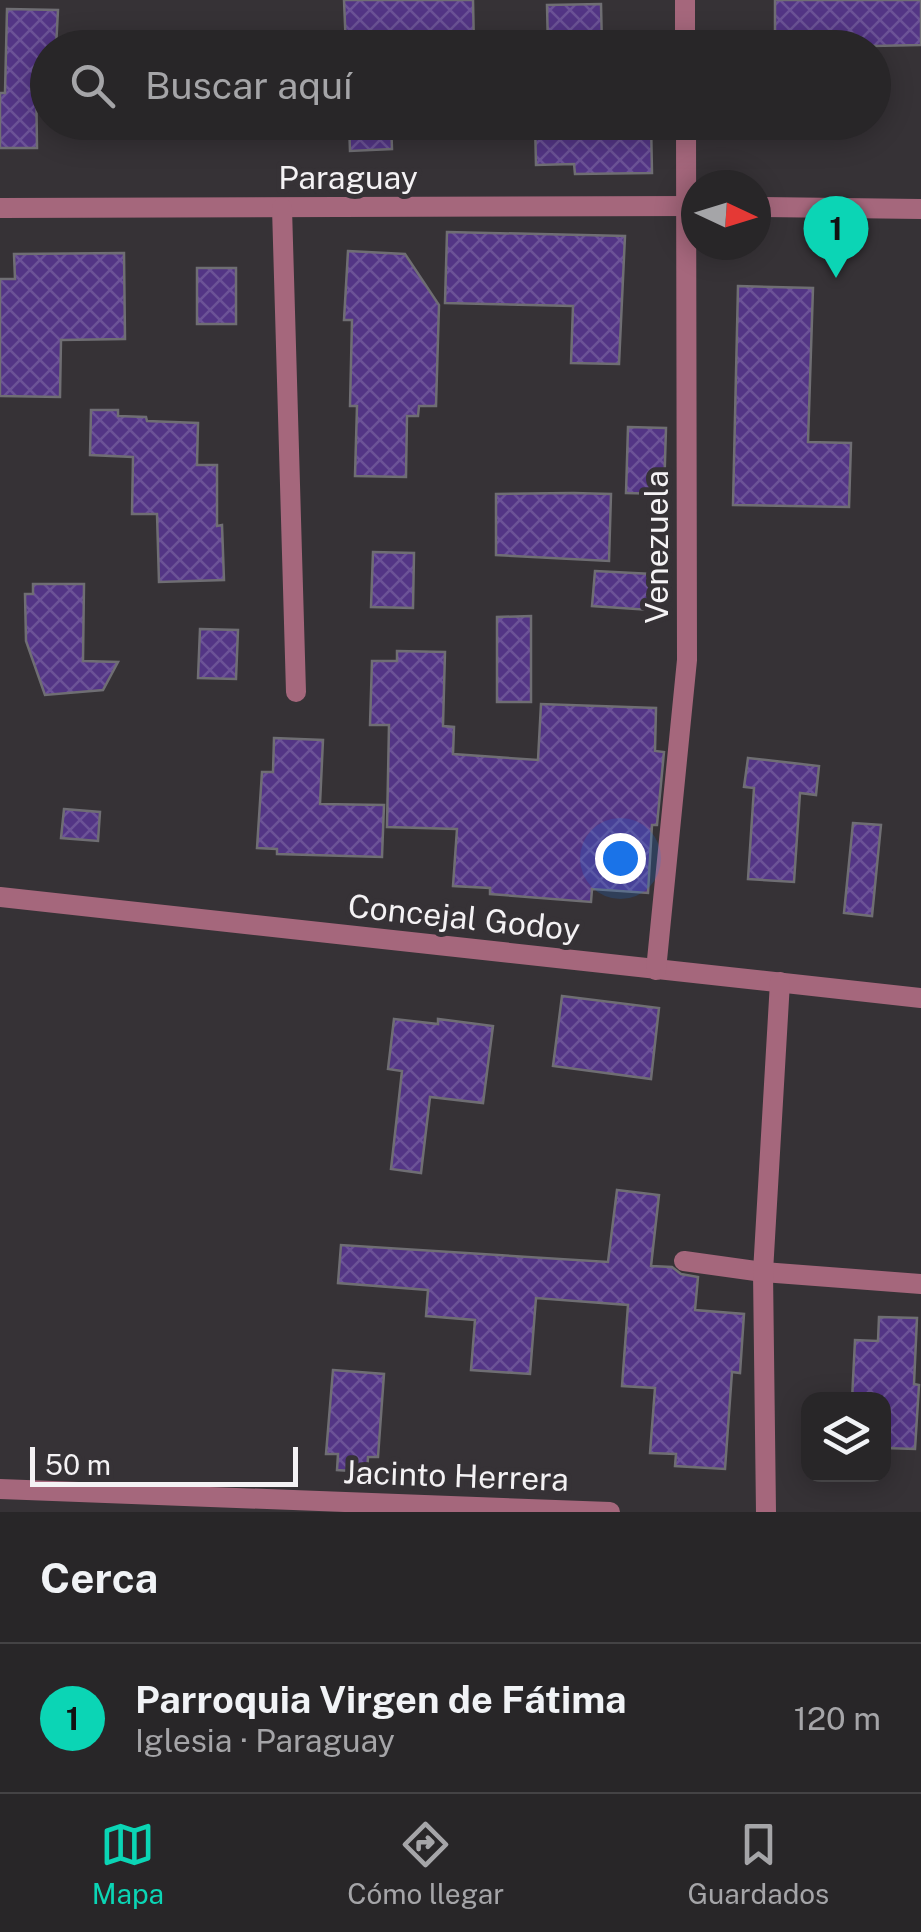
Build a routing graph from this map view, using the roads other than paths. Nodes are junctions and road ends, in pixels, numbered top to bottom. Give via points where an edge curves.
1 (684, 0) edge
2 (685, 30) edge
3 (687, 140) edge
4 (689, 170) edge
5 (681, 206) edge
6 (771, 206) edge
7 (0, 208) edge
8 (282, 208) junction
9 (921, 210) edge
10 (691, 260) edge
11 (296, 692) dead end
12 (0, 897) edge
13 (656, 970) junction
14 (780, 982) junction
15 (921, 998) edge
16 (684, 1261) dead end
17 (763, 1272) junction
18 (921, 1284) edge
19 (0, 1489) edge
20 (610, 1512) edge
21 (766, 1512) edge

1 - 2 street
3 - 4 street, Venezuela
5 - 8 street, Paraguay
6 - 9 street
7 - 8 street, Paraguay
8 - 11 street
10 - 13 street, Venezuela via 687,660
12 - 13 street, Concejal Godoy
13 - 14 street, Concejal Godoy
14 - 15 street, Concejal Godoy
14 - 17 street
16 - 17 street
17 - 18 street
17 - 21 street
19 - 20 street, Jacinto Herrera

